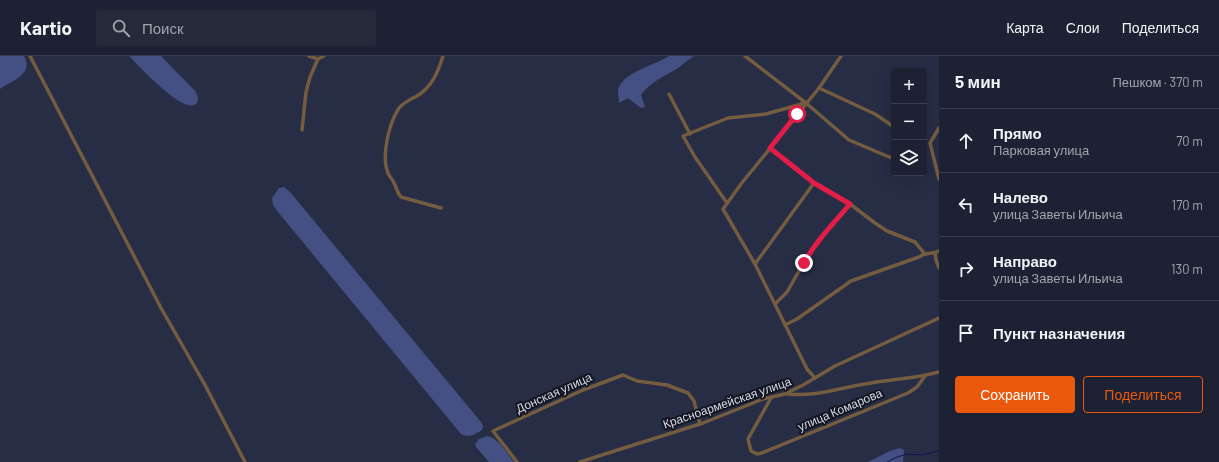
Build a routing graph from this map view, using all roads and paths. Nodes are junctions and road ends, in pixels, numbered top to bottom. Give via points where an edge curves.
1 (30, 56) edge
2 (310, 56) edge
3 (324, 56) edge
4 (443, 56) edge
5 (746, 56) edge
6 (841, 56) edge
7 (318, 59) junction
8 (819, 88) junction
9 (669, 94) dead end
10 (806, 103) junction
11 (891, 125) edge
12 (939, 128) edge
13 (302, 130) dead end
14 (690, 134) junction
15 (930, 143) junction
16 (927, 144) edge
17 (770, 148) junction
18 (933, 154) junction
19 (939, 156) edge
20 (891, 158) edge
21 (939, 178) edge
22 (814, 183) junction
23 (727, 203) junction
24 (850, 204) junction
25 (441, 208) dead end
26 (937, 252) edge
27 (924, 253) junction
28 (755, 264) junction
29 (939, 268) edge
30 (775, 304) junction
31 (939, 318) edge
32 (785, 325) junction
33 (939, 372) edge
34 (925, 376) junction
35 (815, 378) junction
36 (787, 394) junction
37 (772, 398) junction
38 (700, 424) junction
39 (245, 462) edge
40 (517, 462) edge
41 (580, 462) edge

1 - 39 street via 161,308
2 - 7 street
3 - 7 street
4 - 25 street via 440,68 426,89 399,108 390,129 385,156 387,172 401,197
5 - 10 street
6 - 8 street
7 - 13 street via 306,92
8 - 10 street
8 - 11 street via 875,114
9 - 14 street
10 - 14 street via 766,114 728,118
10 - 17 street
10 - 20 street via 849,140
12 - 15 street
14 - 23 street via 683,136
15 - 16 street
15 - 18 street
17 - 22 street
17 - 23 street
18 - 19 street
18 - 21 street
22 - 24 street
22 - 28 street
23 - 28 street via 723,209
24 - 27 street via 887,230 915,242
24 - 30 street via 810,252 787,292
26 - 27 street
26 - 29 street
27 - 32 street via 851,281
28 - 30 street
30 - 32 street
31 - 35 street, Красноармейская улица via 835,366
32 - 35 street via 807,369
33 - 34 street, улица Комарова
34 - 36 street, улица Комарова via 812,395
34 - 37 street, улица Комарова via 917,387 908,393 757,454 751,451 748,440
35 - 36 street, Красноармейская улица
36 - 37 street, Красноармейская улица
37 - 38 street, Красноармейская улица
38 - 40 street, Донская улица via 694,400 688,393 652,382 637,381 623,375 583,390 493,431
38 - 41 street, Красноармейская улица

